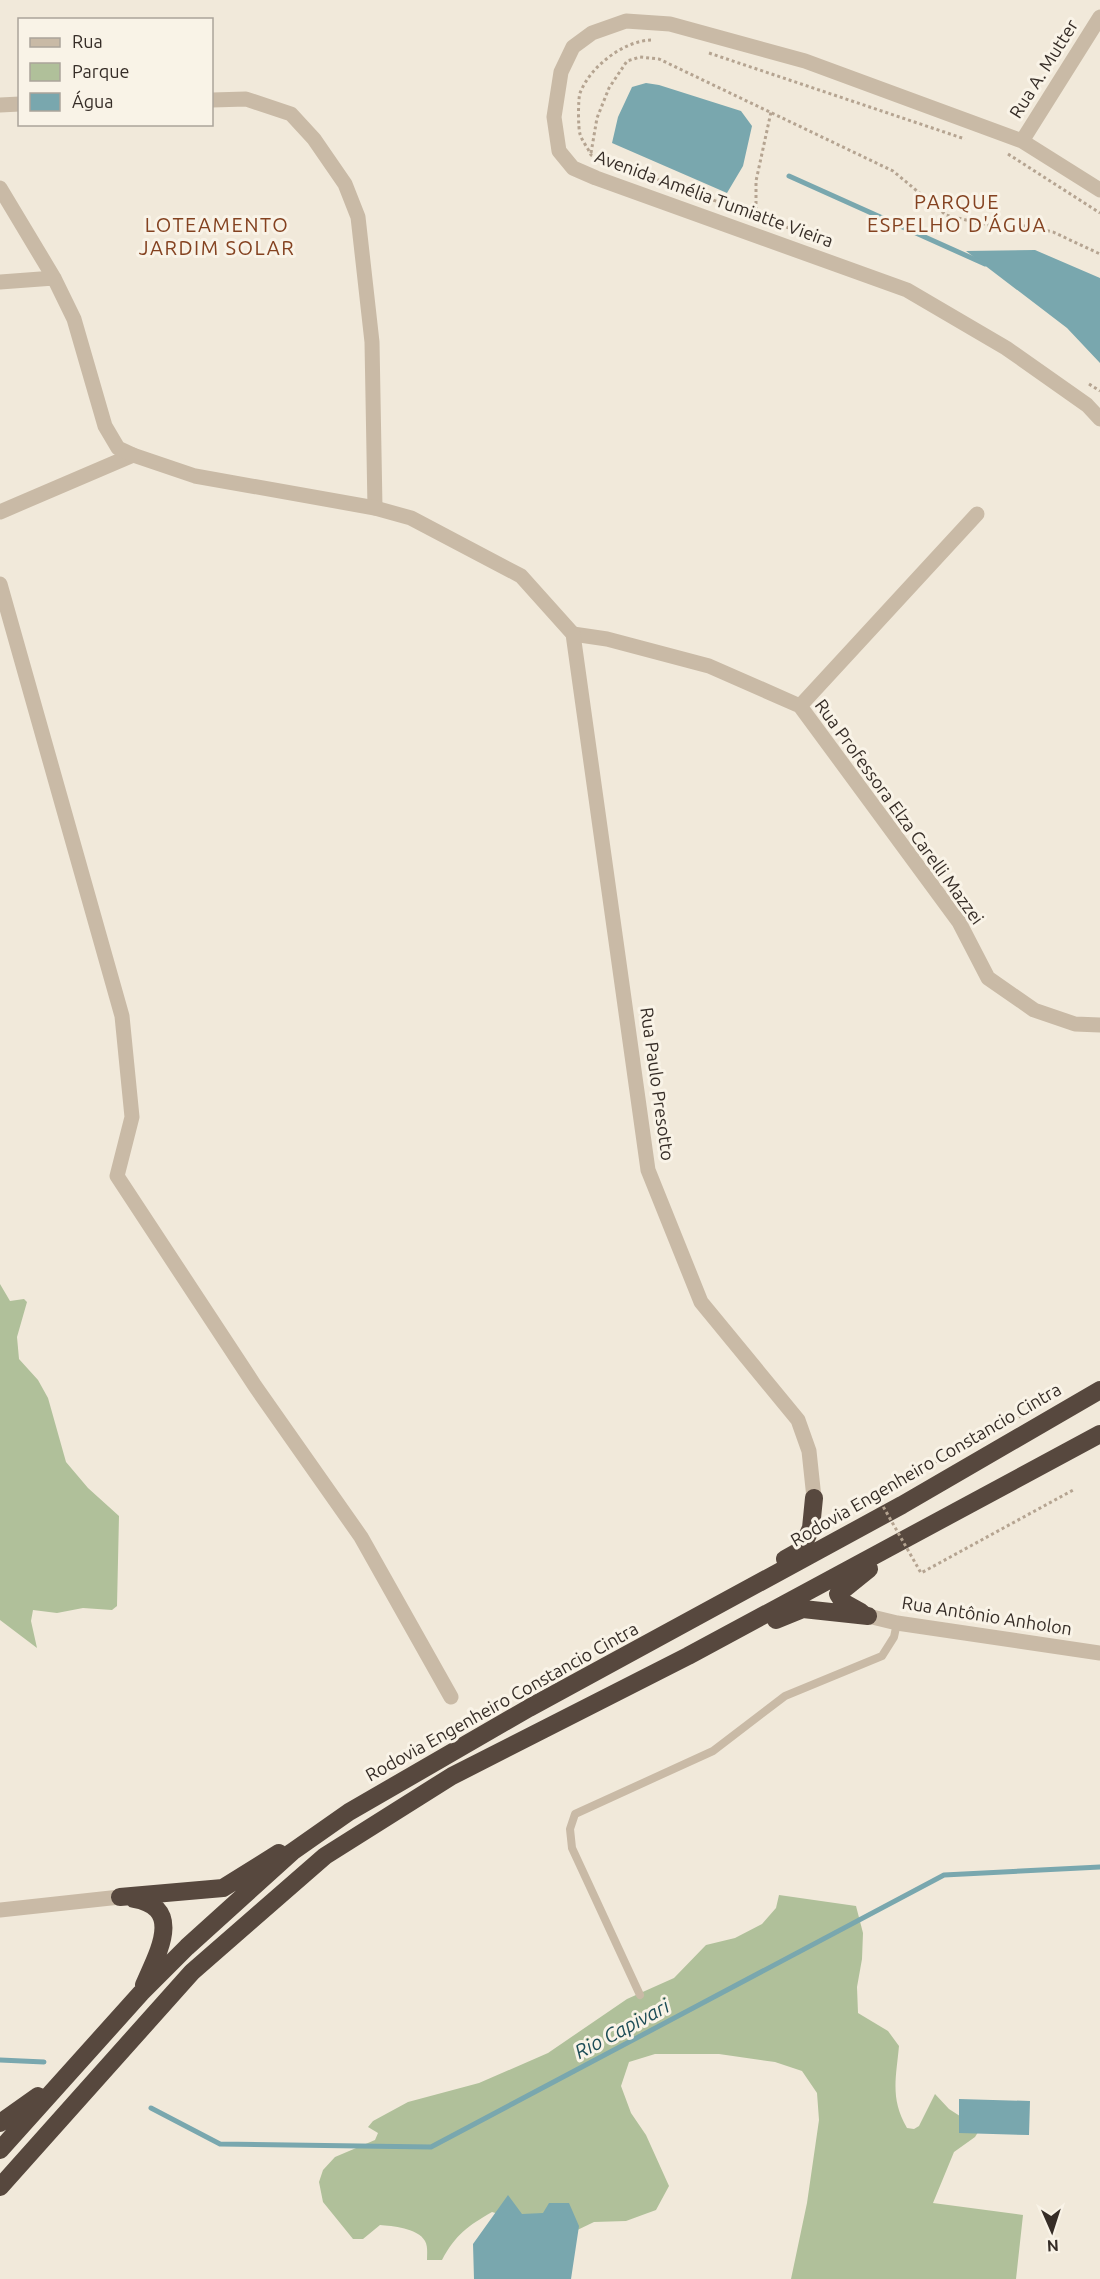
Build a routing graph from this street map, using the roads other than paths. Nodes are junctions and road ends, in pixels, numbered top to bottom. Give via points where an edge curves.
1 (1100, 17) edge
2 (213, 100) edge
3 (18, 104) edge
4 (0, 105) edge
5 (1022, 141) junction
6 (0, 188) edge
7 (1100, 190) edge
8 (54, 278) junction
9 (0, 282) edge
10 (1100, 419) edge
11 (133, 456) junction
12 (375, 508) junction
13 (0, 512) edge
14 (977, 514) dead end
15 (0, 584) edge
16 (573, 634) junction
17 (800, 706) junction
18 (1100, 1025) edge
19 (1100, 1390) edge
20 (1100, 1434) edge
21 (814, 1498) junction
22 (902, 1505) junction
23 (916, 1533) junction
24 (868, 1616) junction
25 (699, 1617) junction
26 (897, 1623) junction
27 (1100, 1653) edge
28 (688, 1656) junction
29 (451, 1697) dead end
30 (349, 1812) junction
31 (120, 1897) junction
32 (0, 1910) edge
33 (141, 1993) junction
34 (640, 1995) dead end
35 (68, 2073) junction
36 (0, 2123) edge
37 (0, 2150) edge
38 (0, 2187) edge

1 - 5 street, Rua A. Mutter
2 - 12 street via 246,99 291,114 345,184 358,217 369,309
3 - 4 street
5 - 7 street, Avenida Amélia Tumiatte Vieira
5 - 10 street, Avenida Amélia Tumiatte Vieira via 805,61 670,24 626,21 591,33 573,47 561,72 554,117 559,151 573,168 907,290 1006,348 1087,405
6 - 8 street
8 - 9 street
8 - 11 street via 74,319 105,426 118,448
11 - 12 street via 195,476
11 - 13 street
12 - 16 street via 411,518 521,576
14 - 17 street
15 - 29 street via 122,1016 132,1117 117,1176 255,1386 361,1537
16 - 17 street, Rua Professora Elza Carelli Mazzei via 709,666
16 - 21 street, Rua Paulo Presotto via 648,1170 701,1302 798,1420 809,1451
17 - 18 street, Rua Professora Elza Carelli Mazzei via 959,922 988,978 1034,1010 1075,1024
19 - 22 highway, Rodovia Engenheiro Constancio Cintra
20 - 23 highway
21 - 22 highway via 819,1529 830,1538
21 - 25 highway via 811,1528 801,1551 771,1565
22 - 25 highway, Rodovia Engenheiro Constancio Cintra
23 - 24 highway via 838,1594 843,1602
23 - 28 highway
24 - 26 street, Rua Antônio Anholon
24 - 28 highway via 803,1609
25 - 30 highway, Rodovia Engenheiro Constancio Cintra via 529,1708
26 - 27 street, Rua Antônio Anholon
26 - 34 lane via 894,1637 882,1656 785,1696 713,1751 575,1814 570,1828 572,1848
28 - 38 highway via 452,1776 325,1856 192,1972
30 - 31 highway via 223,1888
30 - 33 highway, Rodovia Engenheiro Constancio Cintra via 292,1852
31 - 32 street
31 - 33 highway via 150,1903 161,1914 163,1937
33 - 35 highway, Rodovia Engenheiro Constancio Cintra
35 - 36 highway
35 - 37 highway, Rodovia Engenheiro Constancio Cintra

